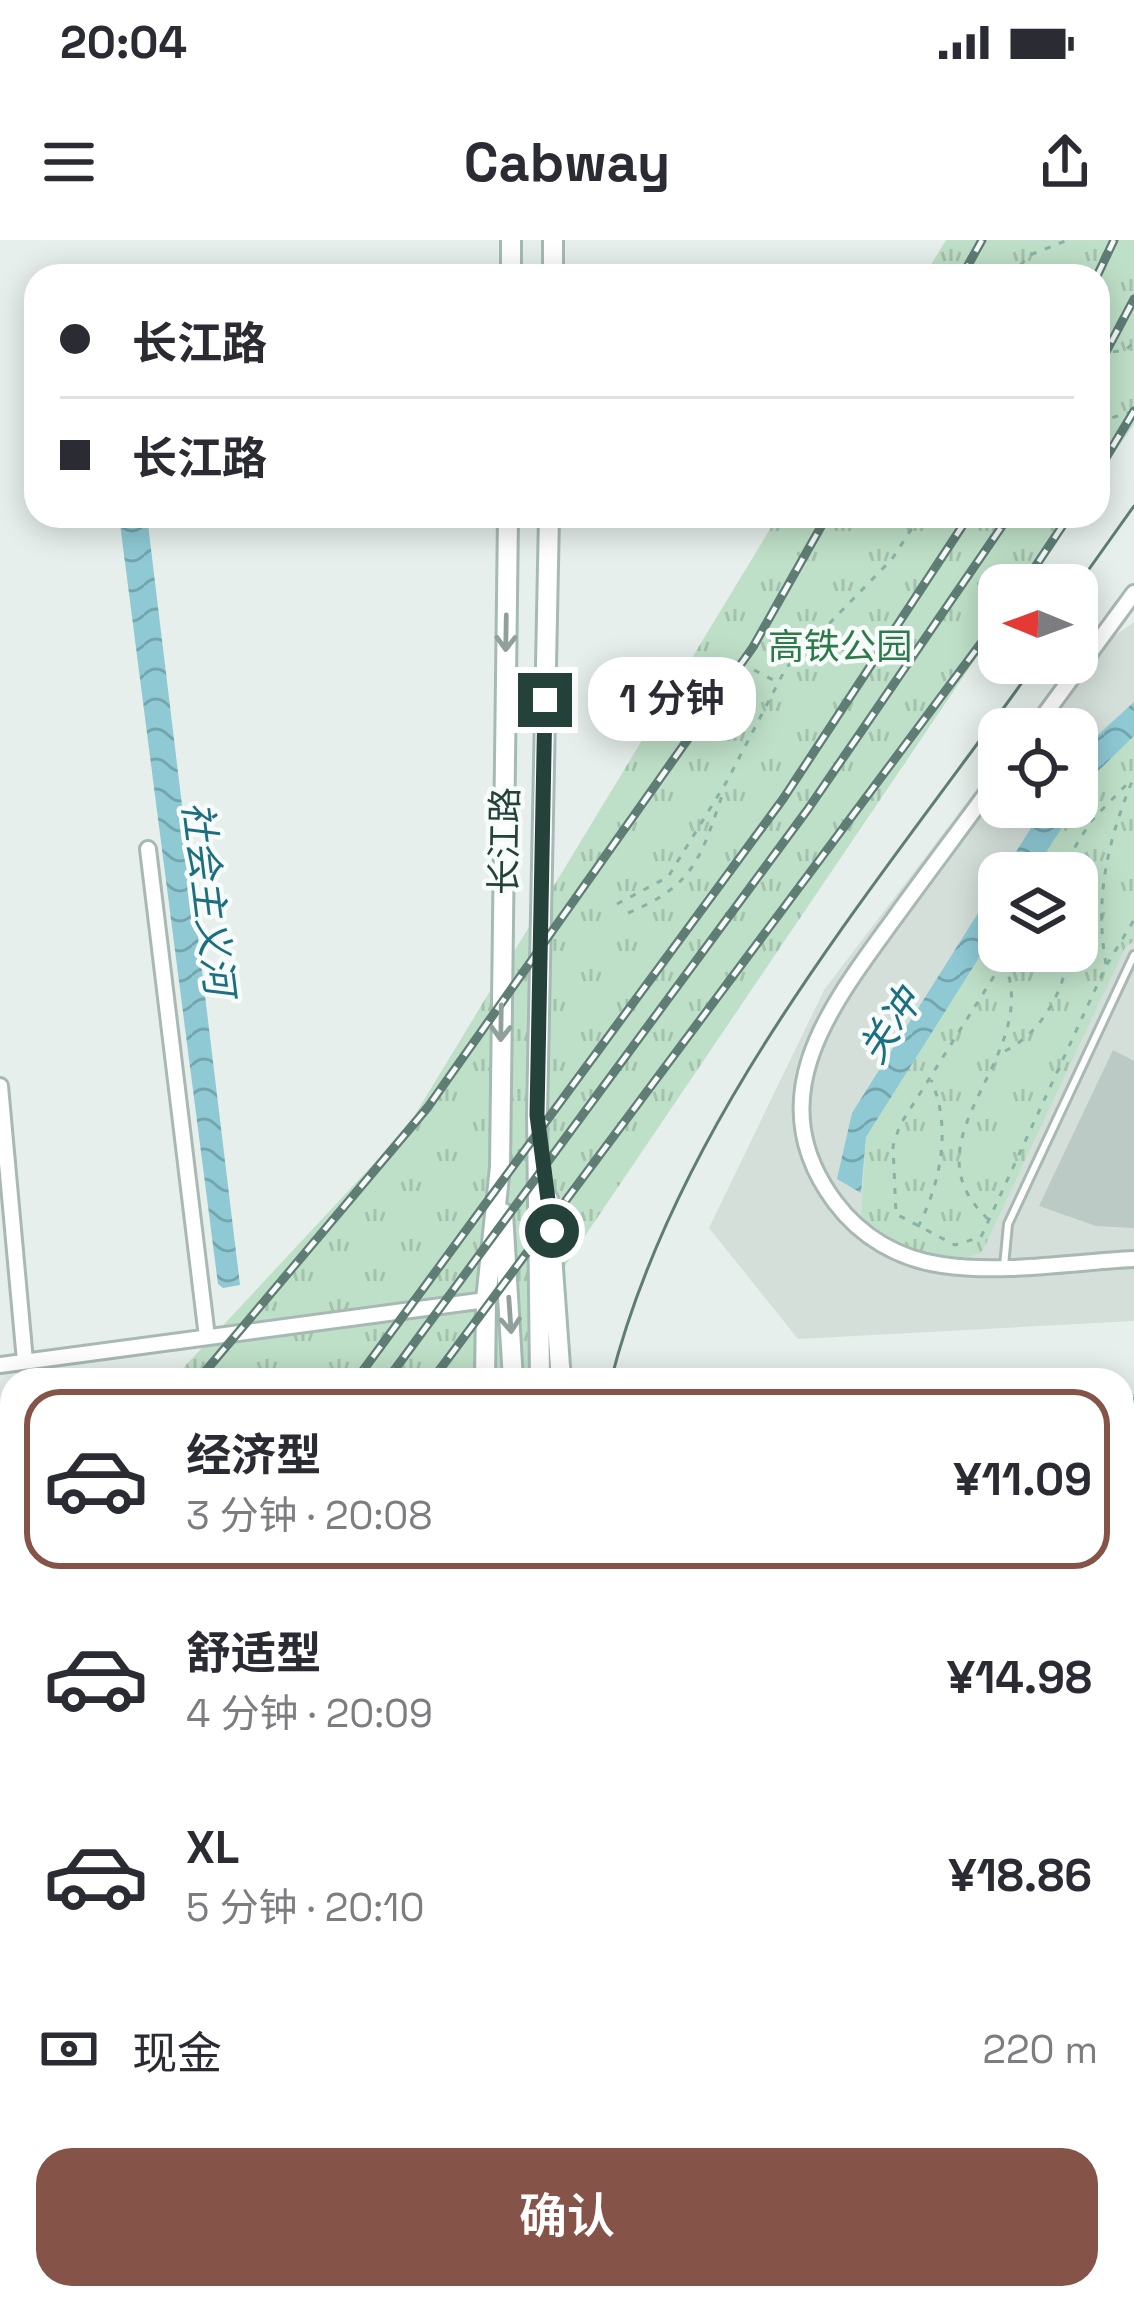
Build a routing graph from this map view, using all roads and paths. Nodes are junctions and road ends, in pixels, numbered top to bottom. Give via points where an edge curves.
1 (1068, 240) edge
2 (1021, 264) edge
3 (508, 528) edge
4 (549, 528) edge
5 (912, 528) edge
6 (1134, 592) edge
7 (754, 670) dead end
8 (779, 682) junction
9 (1049, 708) edge
10 (1133, 778) edge
11 (727, 781) junction
12 (978, 805) edge
13 (148, 849) dead end
14 (1072, 852) edge
15 (617, 904) dead end
16 (628, 913) dead end
17 (1134, 920) edge
18 (1134, 955) edge
19 (1106, 966) junction
20 (997, 972) edge
21 (1006, 972) edge
22 (1065, 972) edge
23 (1004, 1052) junction
24 (930, 1078) junction
25 (0, 1086) edge
26 (537, 1115) junction
27 (500, 1167) junction
28 (989, 1221) junction
29 (917, 1228) junction
30 (1134, 1259) edge
31 (1004, 1266) junction
32 (486, 1300) junction
33 (207, 1337) junction
34 (25, 1361) junction
35 (0, 1364) edge
36 (484, 1368) edge
37 (512, 1368) edge
38 (540, 1368) edge
39 (560, 1368) edge

1 - 2 path
3 -> 27 main road, 长江路
4 - 26 main road, 长江路
5 - 8 path
6 - 9 street
7 - 8 path
8 - 11 path
10 - 14 path
10 - 19 path via 1103,874
11 - 15 path via 668,877
11 - 16 path via 688,876 666,897
12 - 31 street via 835,999 812,1044 802,1106 815,1168 865,1233 916,1260
13 - 33 street
17 - 19 path
18 - 31 lane via 1008,1224
19 - 28 path
20 - 24 path
21 - 23 path via 1012,1003
22 - 23 path via 1048,1010
23 - 28 path via 973,1097 961,1139 968,1187
24 - 29 path via 941,1151
24 - 29 path via 893,1146 892,1205
25 - 34 street
26 - 38 main road, 长江路
26 - 39 main road, 长江路
27 - 32 main road, 长江路
27 -> 37 main road, 长江路
28 - 29 path via 967,1246
30 - 31 street
32 - 33 street
32 - 36 main road, 长江路
33 - 34 street
34 - 35 street

